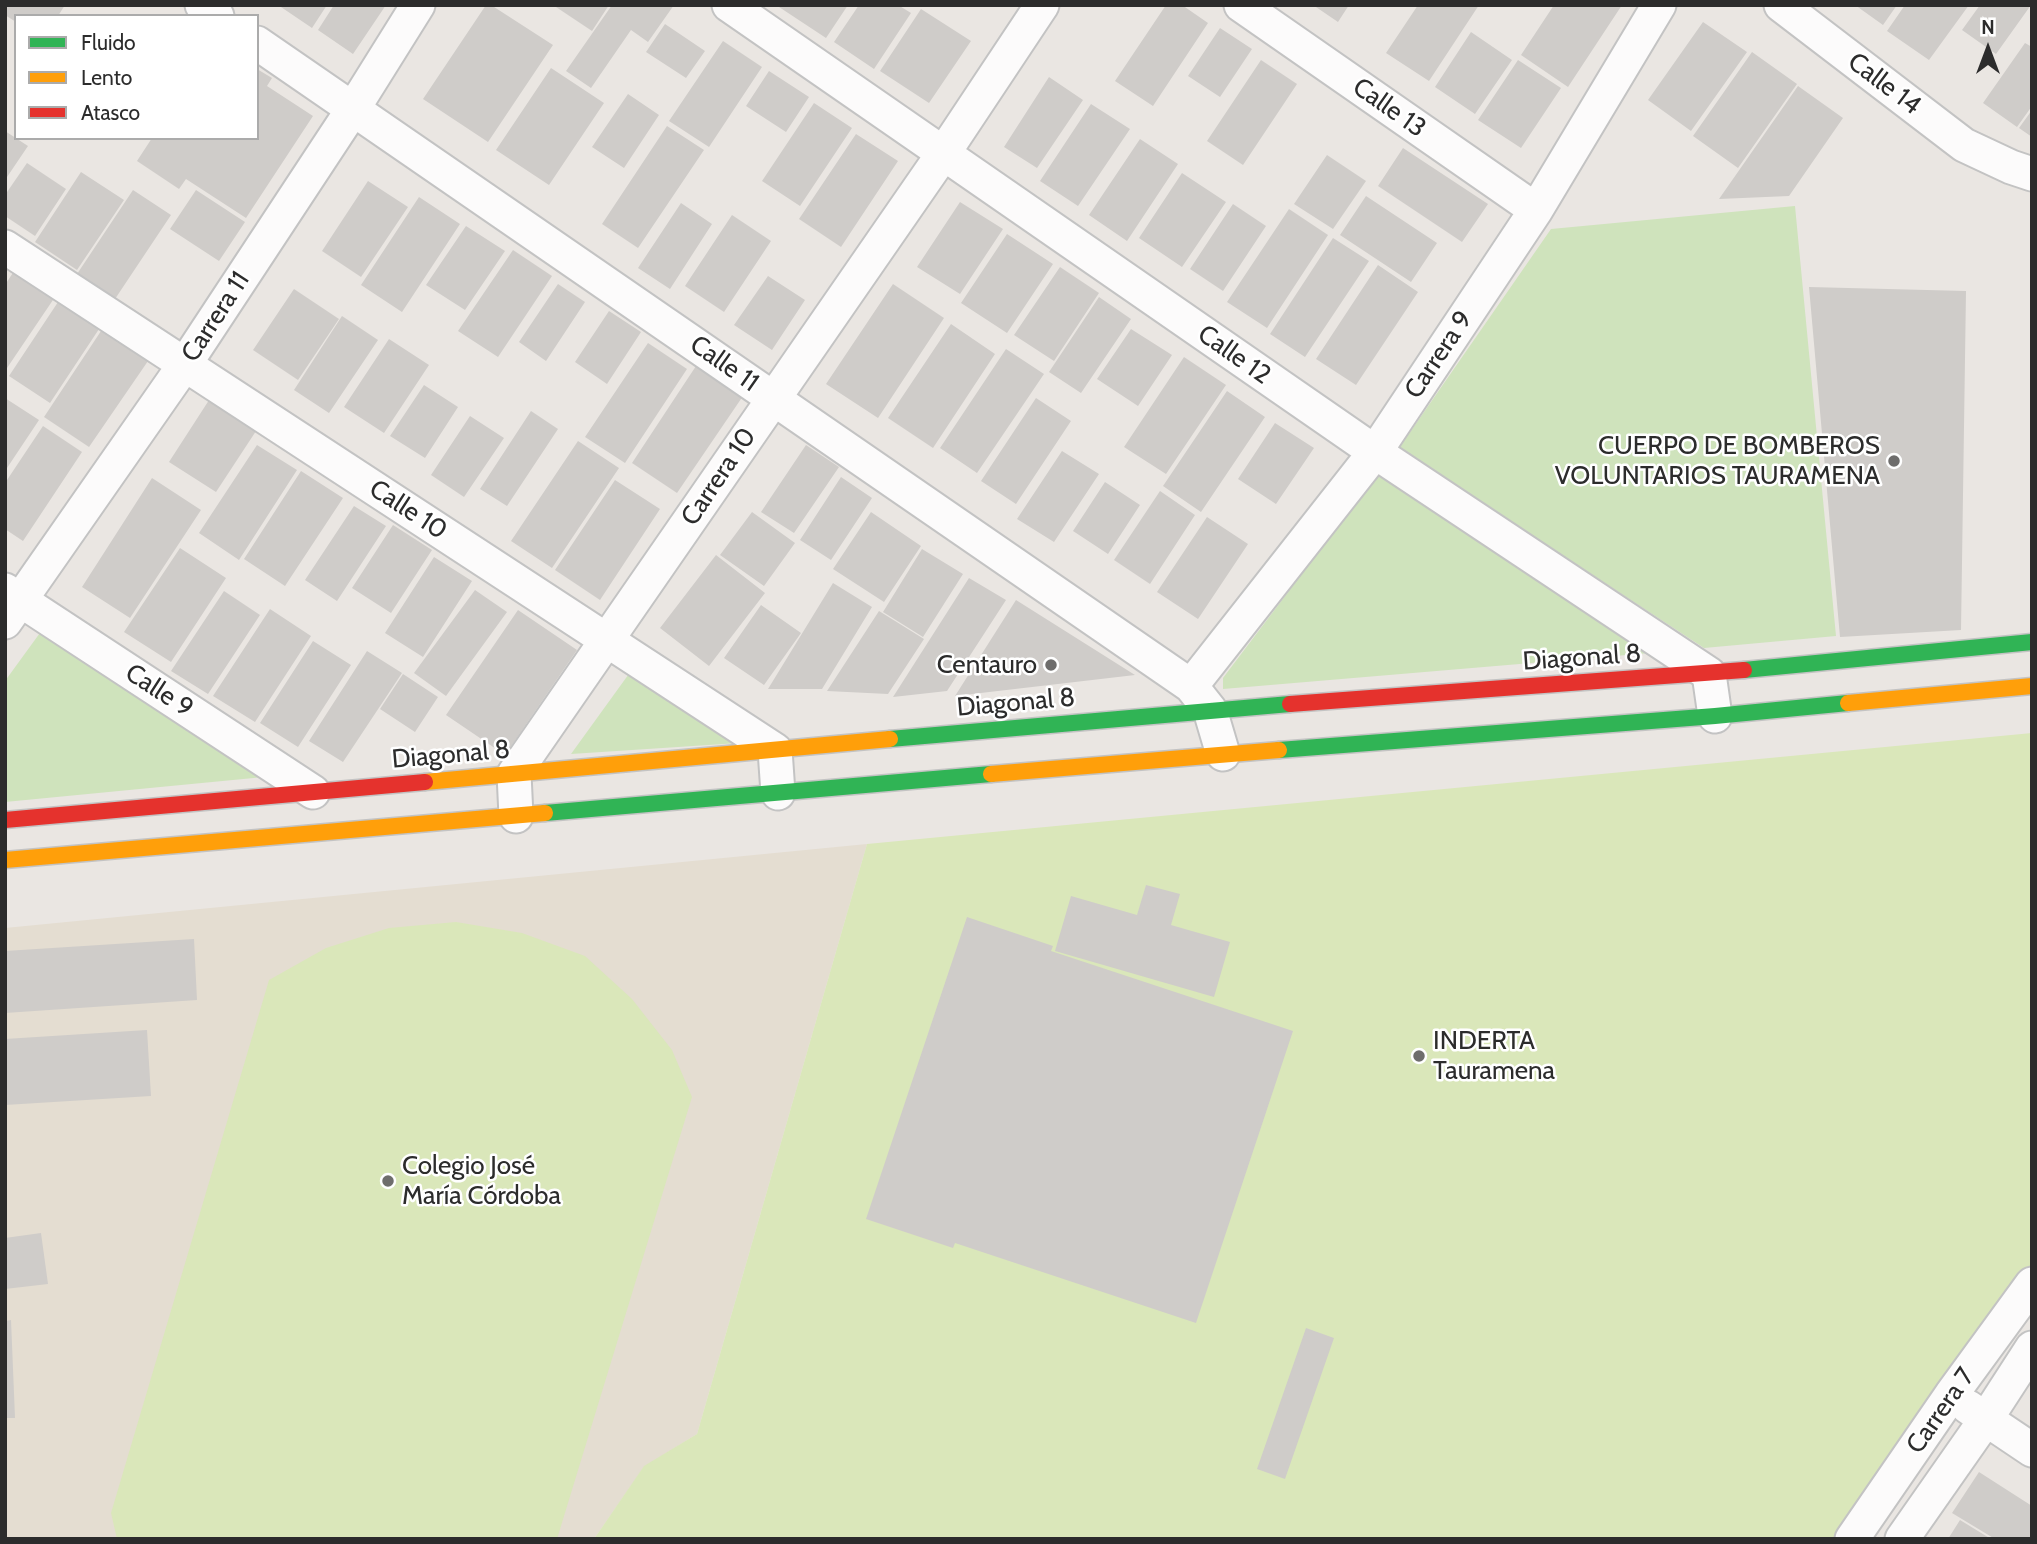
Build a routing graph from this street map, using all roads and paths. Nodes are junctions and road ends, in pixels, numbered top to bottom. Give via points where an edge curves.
1 (418, 5) edge
2 (729, 5) edge
3 (1042, 5) edge
4 (1241, 5) edge
5 (1659, 5) edge
6 (1781, 5) edge
7 (259, 44) edge
8 (353, 109) junction
9 (943, 154) junction
10 (2032, 174) edge
11 (1536, 210) junction
12 (5, 247) edge
13 (185, 364) junction
14 (773, 398) junction
15 (1375, 452) junction
16 (10, 604) edge
17 (607, 640) junction
18 (2032, 642) edge
19 (1709, 674) junction
20 (2032, 686) edge
21 (1200, 698) junction
22 (1714, 716) junction
23 (775, 750) junction
24 (1223, 754) junction
25 (514, 774) junction
26 (313, 792) junction
27 (778, 793) junction
28 (516, 816) junction
29 (5, 820) edge
30 (5, 860) edge
31 (2032, 1284) edge
32 (2032, 1348) edge
33 (1951, 1395) junction
34 (1986, 1419) junction
35 (2032, 1450) edge
36 (1853, 1539) edge
37 (1902, 1539) edge

1 - 8 street, Carrera 11
2 - 9 street, Calle 12
3 - 9 street, Carrera 10
4 - 11 street, Calle 13
5 - 11 street, Carrera 9
6 - 10 street, Calle 14 via 1964,145
7 - 8 street, Calle 11
8 - 13 street, Carrera 11
8 - 14 street, Calle 11
9 - 14 street, Carrera 10
9 - 15 street, Calle 12
11 - 15 street, Carrera 9
12 - 13 street, Calle 10
13 - 16 street, Carrera 11
13 - 17 street, Calle 10
14 - 17 street, Carrera 10
14 - 21 street, Calle 11
15 - 19 street, Calle 12
15 - 21 street, Carrera 9
16 - 26 street, Calle 9
17 - 23 street, Calle 10
17 - 25 street, Carrera 10
18 - 19 street, Diagonal 8
19 - 21 street, Diagonal 8
19 - 22 street
20 - 22 street
21 - 23 street, Diagonal 8
21 - 24 street
22 - 24 street
23 - 25 street, Diagonal 8
23 - 27 street
24 - 27 street
25 - 26 street, Diagonal 8
25 - 28 street
26 - 29 street, Diagonal 8
27 - 28 street
28 - 30 street
31 - 33 street, Carrera 7
32 - 34 street, Carrera 7
33 - 34 street
33 - 36 street, Carrera 7
34 - 35 street
34 - 37 street, Carrera 7

